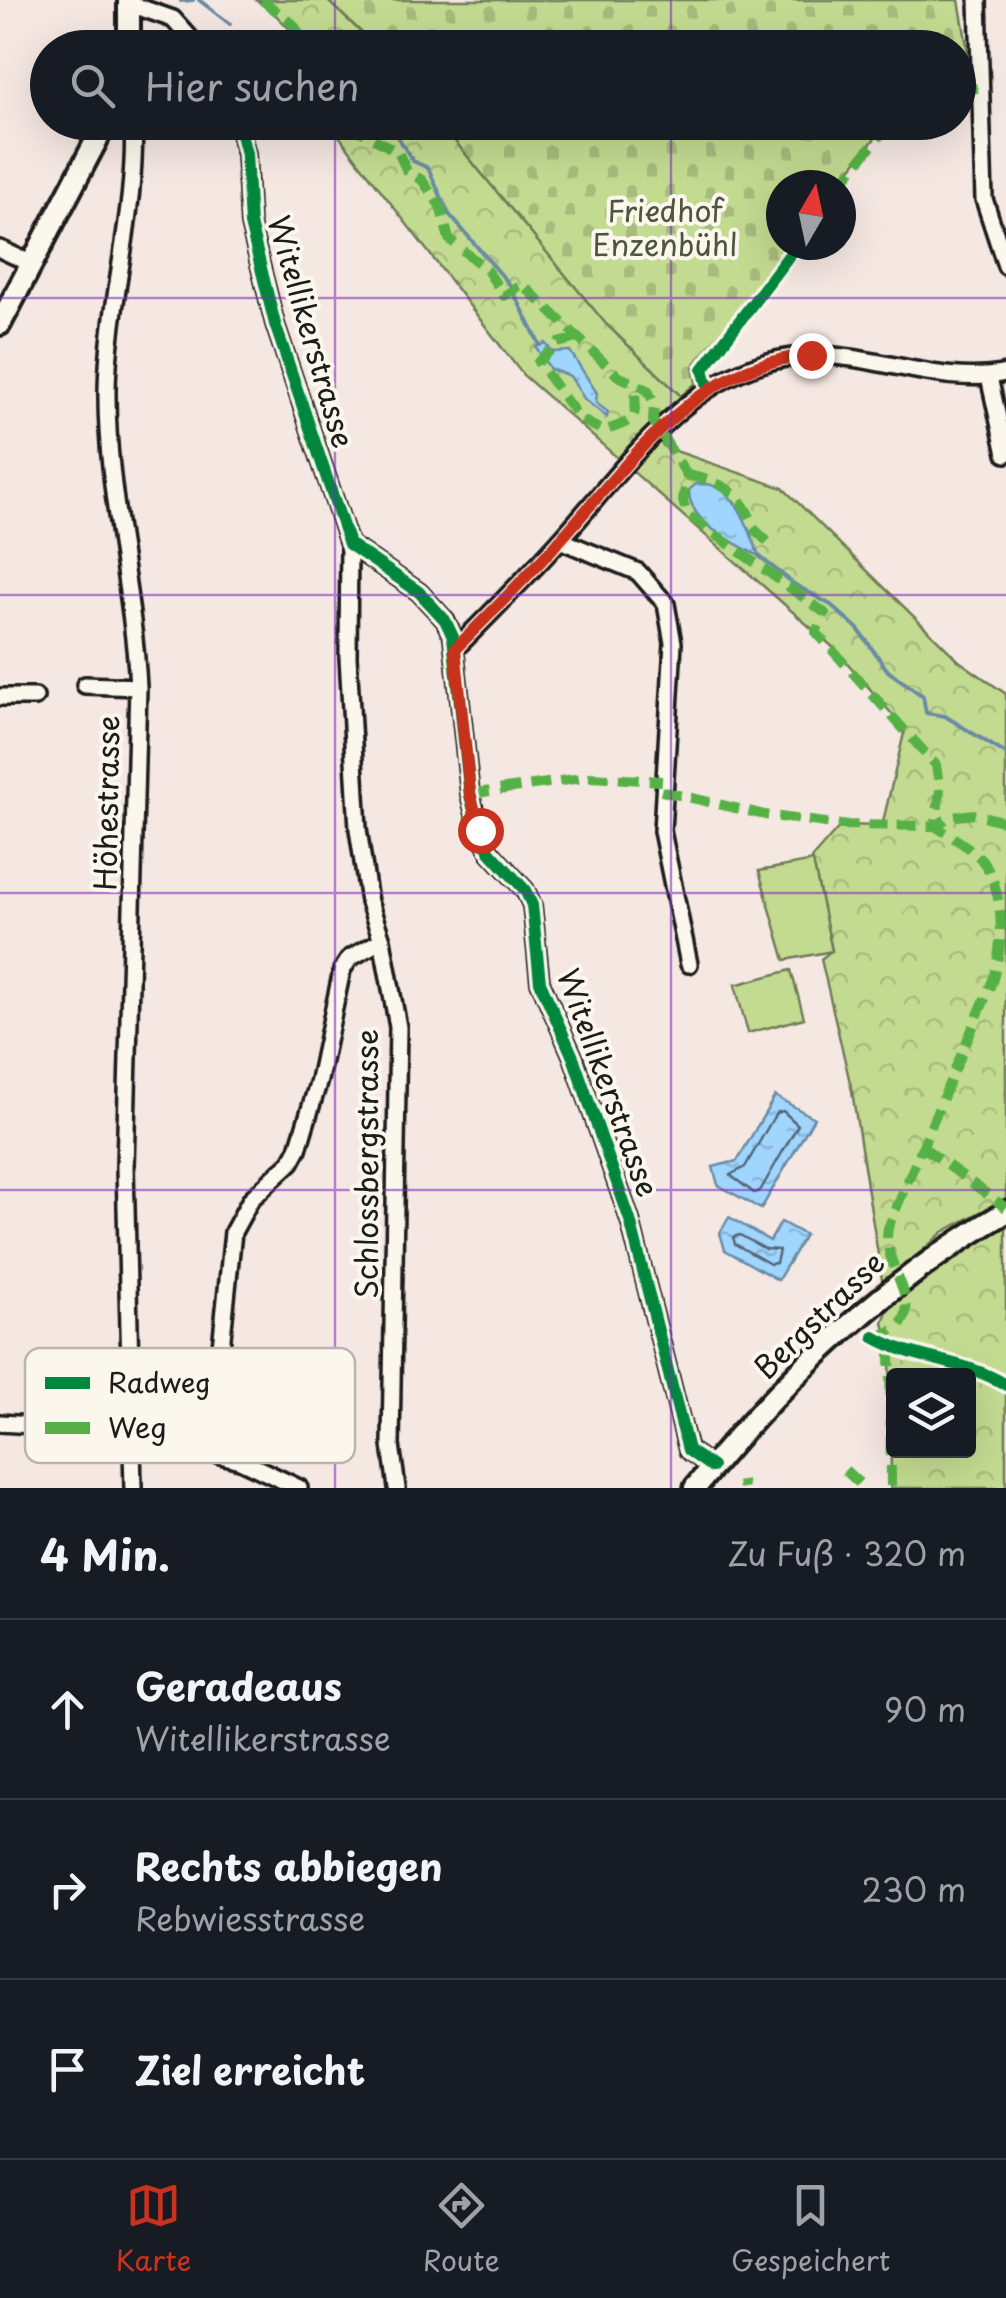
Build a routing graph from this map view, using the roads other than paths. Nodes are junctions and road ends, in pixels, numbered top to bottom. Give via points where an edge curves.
1 (978, 0) edge
2 (130, 2) edge
3 (129, 30) edge
4 (183, 30) edge
5 (97, 140) edge
6 (132, 140) edge
7 (242, 140) edge
8 (0, 249) edge
9 (32, 264) junction
10 (1006, 266) edge
11 (0, 324) edge
12 (998, 375) edge
13 (1006, 454) edge
14 (560, 540) junction
15 (349, 544) junction
16 (455, 649) junction
17 (85, 684) dead end
18 (138, 687) junction
19 (0, 697) edge
20 (36, 697) dead end
21 (382, 940) junction
22 (690, 964) dead end
23 (1006, 1212) edge
24 (127, 1348) edge
25 (219, 1348) edge
26 (0, 1423) edge
27 (25, 1425) edge
28 (131, 1463) edge
29 (246, 1463) edge
30 (712, 1467) junction
31 (133, 1488) edge
32 (300, 1488) edge
33 (397, 1488) edge
34 (695, 1488) edge

1 - 10 street via 984,199
2 - 3 main road
2 - 4 street via 172,18
5 - 9 main road
6 - 18 street, Höhestrasse via 107,388
7 - 15 street, Witellikerstrasse via 250,224 275,324
8 - 9 street
9 - 11 main road
12 - 13 street
12 - 14 street via 945,374 828,355 756,364 708,387 657,430
14 - 16 street
14 - 22 street via 638,572 666,604 672,643 662,831
15 - 16 street, Witellikerstrasse via 434,606
15 - 21 street, Schlossbergstrasse via 358,829 368,902
16 - 30 street, Witellikerstrasse via 480,830 532,905 540,982 630,1220 688,1450
17 - 18 street
18 - 24 street, Höhestrasse via 125,1167
19 - 20 street
21 - 25 street via 342,970 298,1149 250,1199 233,1232
21 - 33 street, Schlossbergstrasse via 398,1027 391,1444
23 - 30 main road, Bergstrasse via 864,1308
26 - 27 street
28 - 31 street, Höhestrasse
29 - 32 street
30 - 34 main road, Bergstrasse

